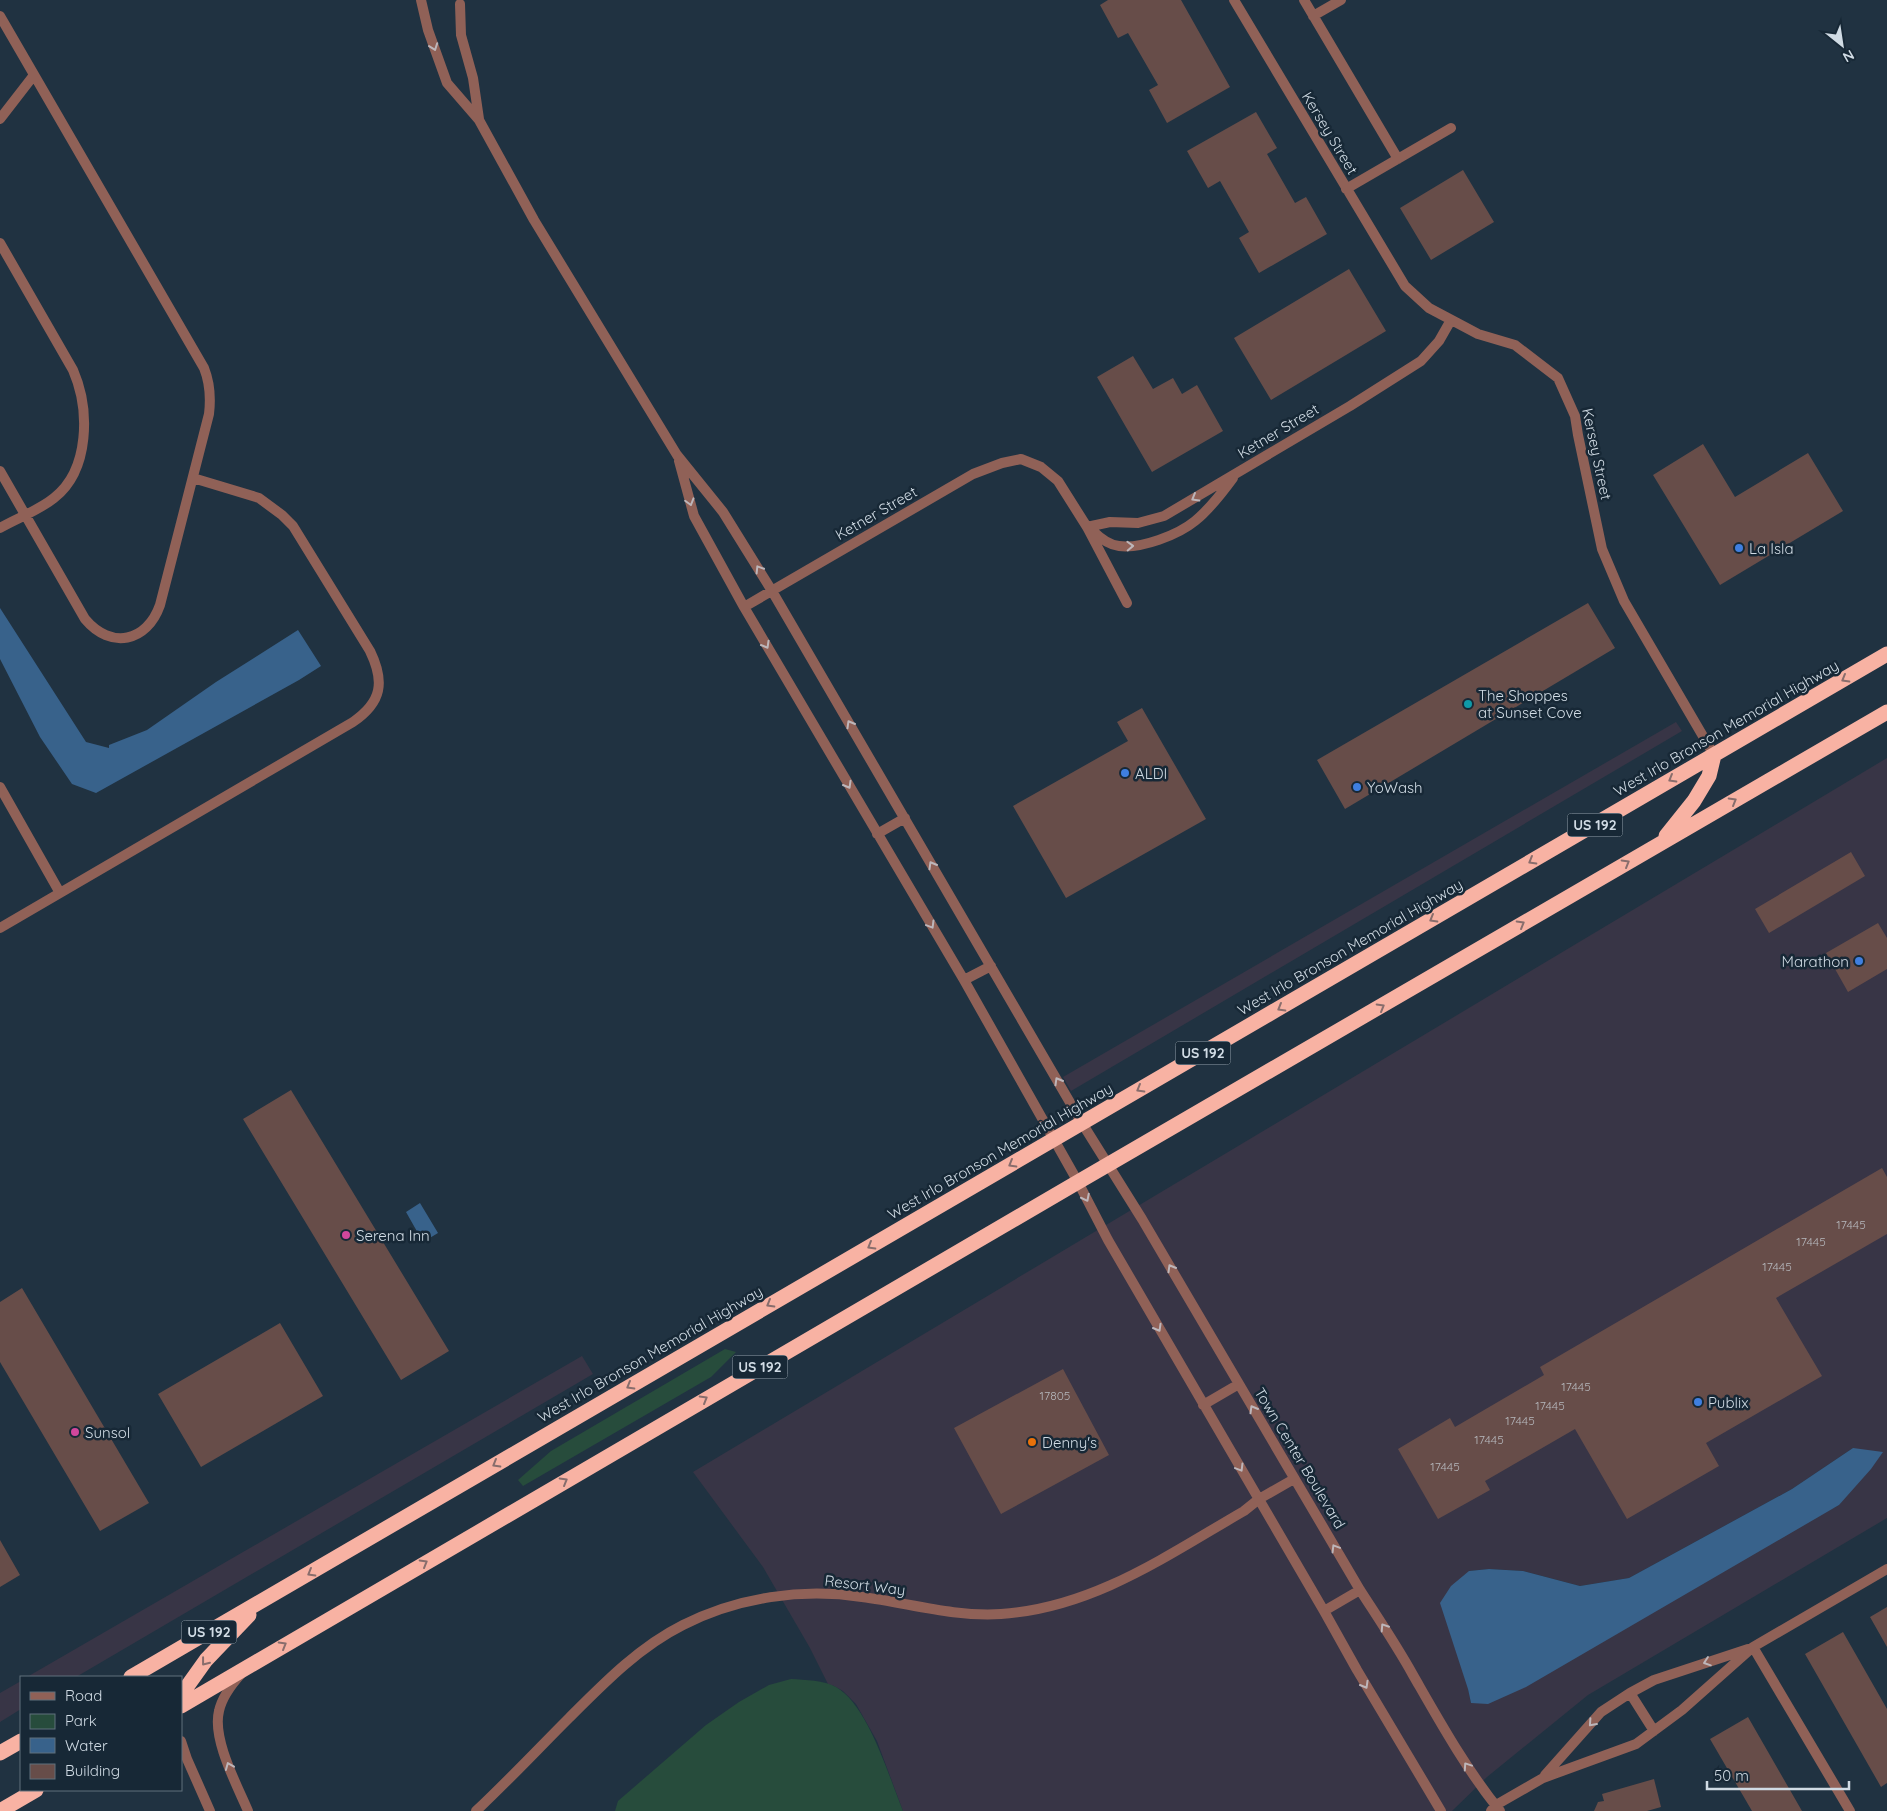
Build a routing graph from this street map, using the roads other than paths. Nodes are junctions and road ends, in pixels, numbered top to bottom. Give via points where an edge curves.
1 (421, 0) edge
2 (1234, 0) edge
3 (1304, 0) edge
4 (1341, 0) edge
5 (460, 4) dead end
6 (0, 16) edge
7 (1313, 16) junction
8 (34, 75) junction
9 (0, 119) edge
10 (479, 120) junction
11 (1452, 128) dead end
12 (1398, 159) junction
13 (1346, 189) junction
14 (0, 243) edge
15 (1451, 320) junction
16 (677, 455) junction
17 (0, 471) edge
18 (1237, 473) junction
19 (193, 478) junction
20 (25, 514) junction
21 (1087, 527) junction
22 (0, 528) edge
23 (772, 590) junction
24 (1128, 602) dead end
25 (744, 607) junction
26 (1887, 654) edge
27 (1887, 712) edge
28 (1714, 755) junction
29 (0, 787) edge
30 (905, 818) junction
31 (877, 834) junction
32 (1660, 843) junction
33 (60, 893) junction
34 (0, 928) edge
35 (991, 966) junction
36 (964, 980) junction
37 (1082, 1123) junction
38 (1054, 1140) junction
39 (1107, 1165) junction
40 (1078, 1182) junction
41 (1238, 1384) junction
42 (1203, 1405) junction
43 (1294, 1479) junction
44 (1259, 1500) junction
45 (1887, 1569) edge
46 (1360, 1590) junction
47 (262, 1601) junction
48 (1324, 1612) junction
49 (1753, 1647) junction
50 (252, 1664) junction
51 (155, 1670) edge
52 (134, 1676) edge
53 (1630, 1693) junction
54 (182, 1694) edge
55 (182, 1705) edge
56 (1654, 1731) junction
57 (20, 1742) edge
58 (182, 1744) edge
59 (0, 1753) edge
60 (1543, 1778) junction
61 (34, 1791) edge
62 (1496, 1809) edge
63 (0, 1811) edge
64 (210, 1811) edge
65 (248, 1811) edge
66 (476, 1811) edge
67 (1441, 1811) edge
68 (1850, 1811) edge

1 -> 10 street via 447,83
2 - 13 street, Kersey Street
3 - 7 street
4 - 7 street
5 - 10 street via 461,36 473,78
6 - 8 street
7 - 12 street
8 - 9 street
8 - 19 street via 204,368 211,402
10 - 16 street via 534,220
11 - 12 street
12 - 13 street
13 - 15 street, Kersey Street via 1405,286 1429,308
14 - 20 street via 73,370 83,402 82,444 73,473 54,498
15 - 18 street, Ketner Street via 1421,362
15 - 28 street, Kersey Street via 1478,334 1515,345 1558,378 1575,416 1602,549 1624,601
23 -> 16 street, Town Center Boulevard via 724,512
16 -> 25 street via 694,516
17 - 20 street
18 -> 21 street via 1164,516 1138,523 1110,522
21 -> 18 street, Ketner Street via 1103,540 1118,546 1137,546 1180,531 1196,521
19 - 20 street via 158,613 147,628 123,638 106,636 91,627
19 - 33 street via 258,498 292,526 373,657 379,674 377,696 364,715 353,722
20 - 22 street
21 - 23 street, Ketner Street via 1058,481 1041,467 1021,459 1002,462 973,474
21 - 24 street, Ketner Street
23 - 25 street, Ketner Street
30 -> 23 street, Town Center Boulevard
25 -> 31 street
26 -> 28 highway, West Irlo Bronson Memorial Highway / US 192
32 -> 27 highway, US 192
28 - 32 highway via 1709,776 1694,801
28 -> 37 highway, West Irlo Bronson Memorial Highway / US 192
29 - 33 street
30 - 31 street
35 -> 30 street, Town Center Boulevard
31 -> 36 street
39 -> 32 highway, US 192
33 - 34 street
35 - 36 street
37 -> 35 street, Town Center Boulevard
36 - 38 street
37 - 38 highway, West Irlo Bronson Memorial Highway / US 192
37 - 39 street, Town Center Boulevard
38 - 40 street
38 -> 47 highway, West Irlo Bronson Memorial Highway / US 192
39 - 40 highway, US 192
41 -> 39 street, Town Center Boulevard via 1142,1218
40 -> 42 street
50 -> 40 highway, US 192
41 - 42 street
43 -> 41 street, Town Center Boulevard
42 -> 44 street
43 - 44 street, Resort Way
46 -> 43 street, Town Center Boulevard
44 - 48 street
44 - 66 street, Resort Way via 1244,1512 1129,1577 1092,1594 1047,1607 1001,1614 958,1613 819,1593 772,1597 705,1615 665,1635 617,1671
45 - 49 street, Town Center Boulevard
46 - 48 street
62 -> 46 street, Town Center Boulevard via 1448,1737
47 - 51 highway, West Irlo Bronson Memorial Highway / US 192
47 -> 54 highway via 206,1660
48 -> 67 street
49 -> 53 street, Town Center Boulevard via 1654,1680
49 - 56 street, Town Center Boulevard
49 - 68 street
50 - 55 highway, US 192
65 -> 50 street via 226,1758 218,1722 223,1700 237,1678
51 - 52 highway, West Irlo Bronson Memorial Highway / US 192
53 - 56 street
53 -> 60 street, Town Center Boulevard via 1601,1712
56 - 60 street, Town Center Boulevard via 1636,1744
57 - 59 highway
58 - 64 street
60 - 62 street, Town Center Boulevard
61 - 63 highway

